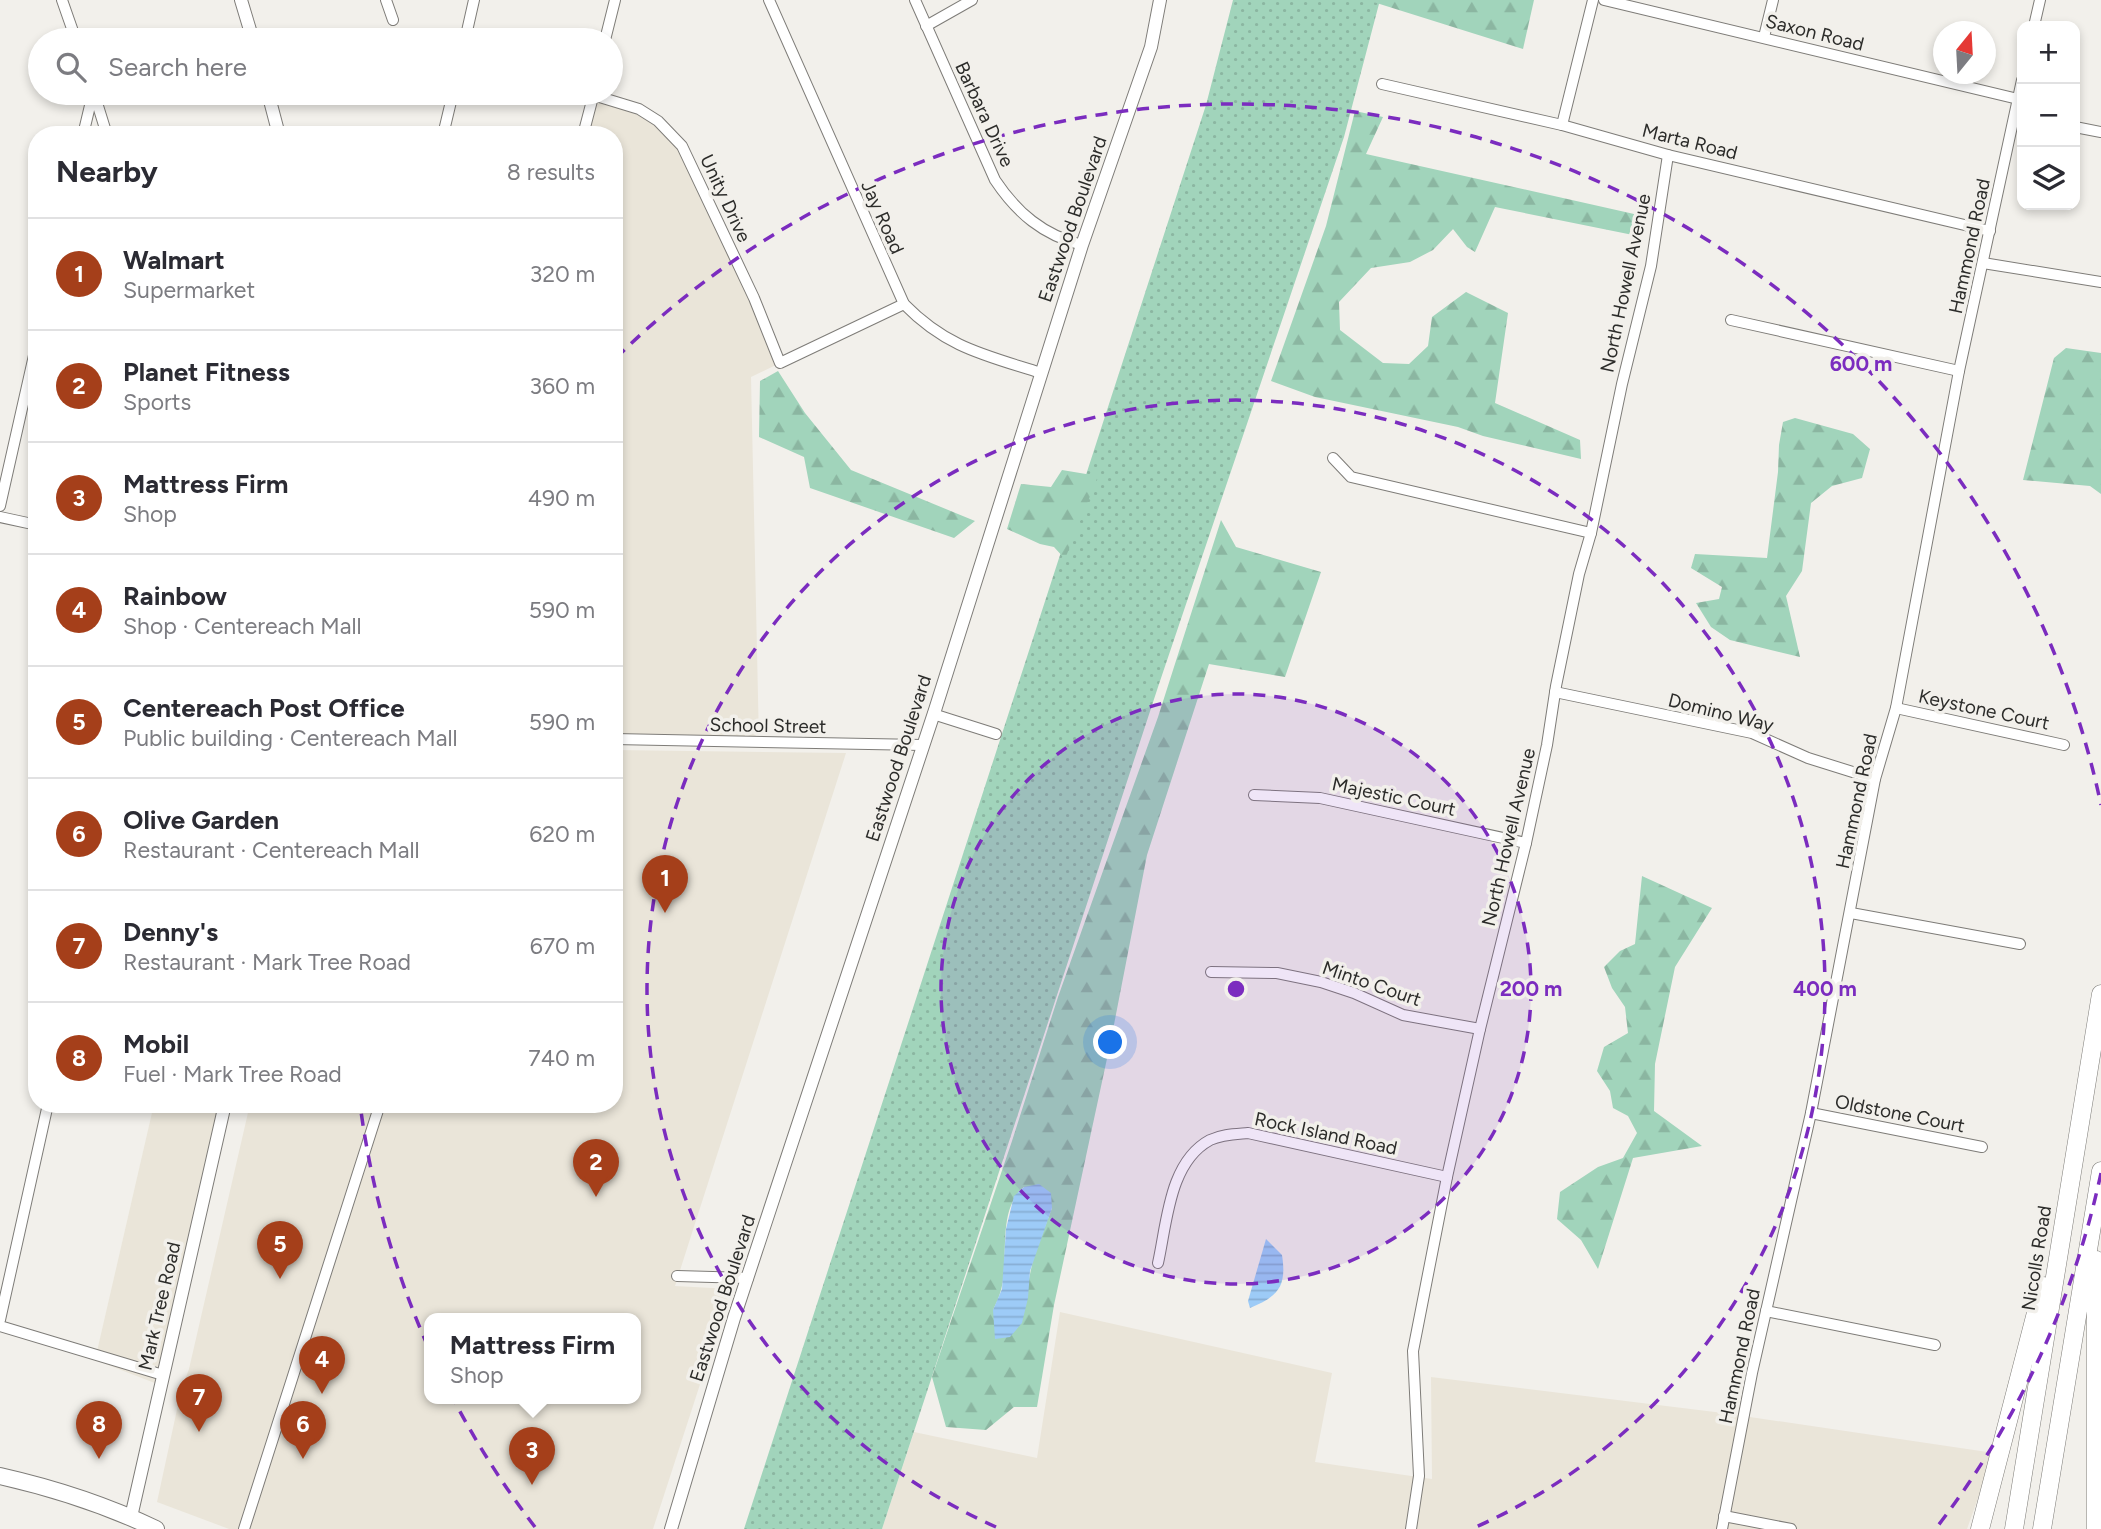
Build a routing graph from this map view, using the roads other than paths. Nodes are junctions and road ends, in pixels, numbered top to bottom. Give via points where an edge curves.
1 (62, 0) edge
2 (241, 0) edge
3 (386, 0) edge
4 (474, 0) edge
5 (615, 0) edge
6 (769, 0) edge
7 (915, 0) edge
8 (972, 0) edge
9 (1160, 0) edge
10 (1593, 0) edge
11 (1604, 0) edge
12 (1773, 0) edge
13 (2040, 0) edge
14 (393, 20) dead end
15 (2035, 21) edge
16 (926, 26) junction
17 (72, 28) edge
18 (249, 28) edge
19 (468, 28) edge
20 (607, 28) edge
21 (1764, 37) junction
22 (1382, 84) dead end
23 (2017, 99) edge
24 (623, 104) edge
25 (90, 105) edge
26 (97, 105) edge
27 (271, 105) edge
28 (450, 105) edge
29 (590, 105) edge
30 (2017, 124) edge
31 (1562, 125) junction
32 (85, 126) edge
33 (104, 126) edge
34 (277, 126) edge
35 (445, 126) edge
36 (585, 126) edge
37 (2080, 128) edge
38 (2101, 132) edge
39 (1668, 155) junction
40 (1990, 232) junction
41 (1082, 245) junction
42 (1983, 262) junction
43 (2101, 282) edge
44 (904, 304) junction
45 (1731, 320) dead end
46 (1959, 371) junction
47 (1041, 373) junction
48 (28, 382) edge
49 (1333, 458) dead end
50 (0, 506) edge
51 (0, 517) edge
52 (28, 523) edge
53 (1591, 533) junction
54 (1555, 692) junction
55 (1896, 708) junction
56 (933, 714) junction
57 (996, 734) dead end
58 (623, 739) edge
59 (2064, 744) dead end
60 (922, 745) junction
61 (1875, 779) junction
62 (1254, 795) dead end
63 (1526, 843) junction
64 (1851, 913) junction
65 (2020, 944) dead end
66 (1210, 972) dead end
67 (2101, 994) edge
68 (1480, 1029) junction
69 (46, 1113) edge
70 (223, 1113) edge
71 (377, 1113) edge
72 (1811, 1113) junction
73 (1982, 1147) dead end
74 (2101, 1171) edge
75 (1447, 1177) junction
76 (2101, 1183) edge
77 (2066, 1205) junction
78 (1158, 1263) dead end
79 (677, 1276) dead end
80 (748, 1278) junction
81 (1766, 1311) junction
82 (0, 1320) edge
83 (0, 1326) edge
84 (1935, 1345) dead end
85 (163, 1375) junction
86 (0, 1476) edge
87 (1724, 1516) junction
88 (131, 1517) junction
89 (156, 1529) edge
90 (244, 1529) edge
91 (671, 1529) edge
92 (1411, 1529) edge
93 (1722, 1529) edge
94 (1791, 1529) edge
95 (1980, 1529) edge
96 (2014, 1529) edge
97 (2042, 1529) edge
98 (2096, 1529) edge

1 - 17 street
2 - 18 street
3 - 14 street
4 - 19 street
5 - 20 street
6 - 44 street, Jay Road
7 - 16 street, Barbara Drive
8 - 16 street
9 - 41 street, Eastwood Boulevard via 1151,47
10 - 31 street
11 - 21 street, Saxon Road
12 - 21 street
13 - 15 street
16 - 41 street, Barbara Drive via 1002,190 1036,225 1060,240
21 - 23 street, Saxon Road
22 - 31 street, Marta Road
24 - 44 street, Unity Drive via 659,121 682,146 780,363
25 - 32 street
26 - 33 street
27 - 34 street
28 - 35 street
29 - 36 street
30 - 40 street, Hammond Road
31 - 39 street, Marta Road
37 - 38 street
39 - 40 street, Marta Road
39 - 53 street, North Howell Avenue via 1651,266
40 - 42 street, Hammond Road
41 - 47 street, Eastwood Boulevard
42 - 43 street
42 - 46 street, Hammond Road
44 - 47 street, Jay Road via 931,330 958,346
45 - 46 street
46 - 55 street, Hammond Road
47 - 56 street, Eastwood Boulevard
48 - 50 street
49 - 53 street via 1351,477
51 - 52 street
53 - 54 street, North Howell Avenue
54 - 61 street, Domino Way via 1752,733 1808,758
54 - 63 street, North Howell Avenue
55 - 59 street, Keystone Court
55 - 61 street, Hammond Road
56 - 57 street
56 - 60 street, Eastwood Boulevard
58 - 60 street, School Street
60 - 80 street, Eastwood Boulevard
61 - 64 street, Hammond Road
62 - 63 street, Majestic Court via 1320,798
63 - 68 street, North Howell Avenue
64 - 65 street
64 - 72 street, Hammond Road
66 - 68 street, Minto Court via 1277,973 1321,982 1403,1015
67 - 77 highway, Nicolls Road
68 - 75 street, North Howell Avenue
69 - 82 street
70 - 85 street, Mark Tree Road
71 - 90 street
72 - 73 street, Oldstone Court
72 - 81 street, Hammond Road
74 - 97 highway
75 - 78 street, Rock Island Road via 1248,1133 1224,1135 1209,1140 1178,1176
75 - 92 street, North Howell Avenue via 1413,1351 1419,1476
76 - 98 highway via 2095,1283
77 - 95 highway
77 - 96 highway, Nicolls Road
79 - 80 street
80 - 91 street, Eastwood Boulevard
81 - 84 street
81 - 87 street, Hammond Road
83 - 85 street
85 - 88 street, Mark Tree Road
86 - 88 main road
87 - 93 street, Hammond Road
87 - 94 street
88 - 89 main road

